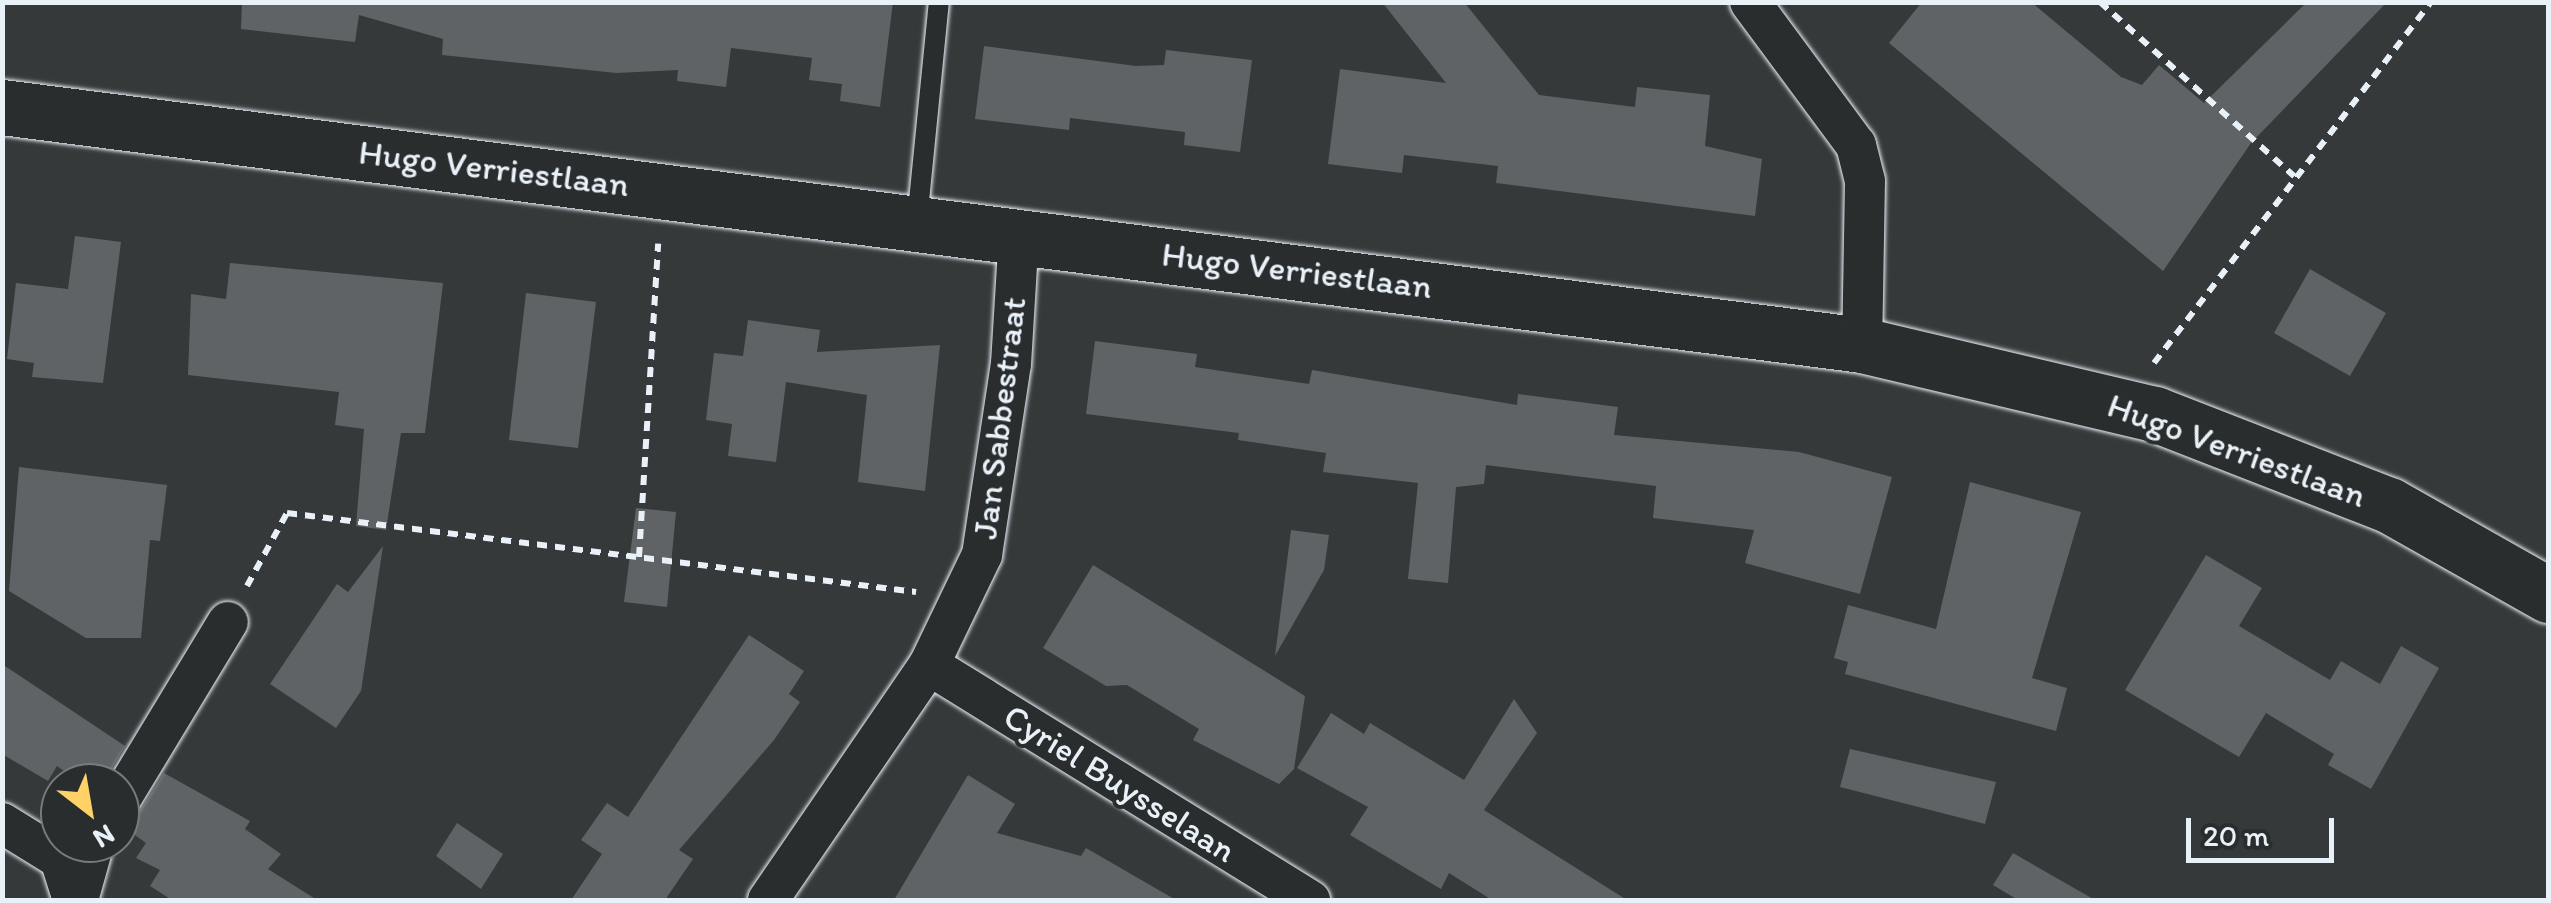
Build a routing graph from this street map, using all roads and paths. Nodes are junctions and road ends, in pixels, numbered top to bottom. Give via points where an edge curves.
1 (939, 2) edge
2 (2100, 2) edge
3 (2431, 2) edge
4 (1774, 11) edge
5 (2, 108) edge
6 (2294, 176) junction
7 (663, 189) junction
8 (916, 222) junction
9 (1019, 234) junction
10 (1862, 345) junction
11 (2123, 404) junction
12 (639, 557) junction
13 (2548, 595) edge
14 (961, 598) junction
15 (228, 622) joint
16 (929, 665) junction
17 (140, 767) edge
18 (2, 823) edge
19 (87, 863) edge
20 (75, 900) edge
21 (768, 900) edge
22 (1310, 900) edge

1 - 8 lane
2 - 6 path
3 - 6 path
4 - 10 street via 1856,145 1865,180
5 - 7 street, Hugo Verriestlaan
6 - 11 path
7 - 8 street, Hugo Verriestlaan
7 - 12 path via 642,402 652,410
8 - 9 street, Hugo Verriestlaan
9 - 10 street, Hugo Verriestlaan
9 - 14 street, Jan Sabbestraat via 1011,364 982,555
10 - 11 street, Hugo Verriestlaan
11 - 13 street, Hugo Verriestlaan via 2388,505
12 - 14 path
12 - 15 path via 287,513
14 - 16 street, Jan Sabbestraat
15 - 17 street
16 - 21 street, Jan Sabbestraat
16 - 22 street, Cyriel Buysselaan
18 - 20 street via 60,859
19 - 20 street

